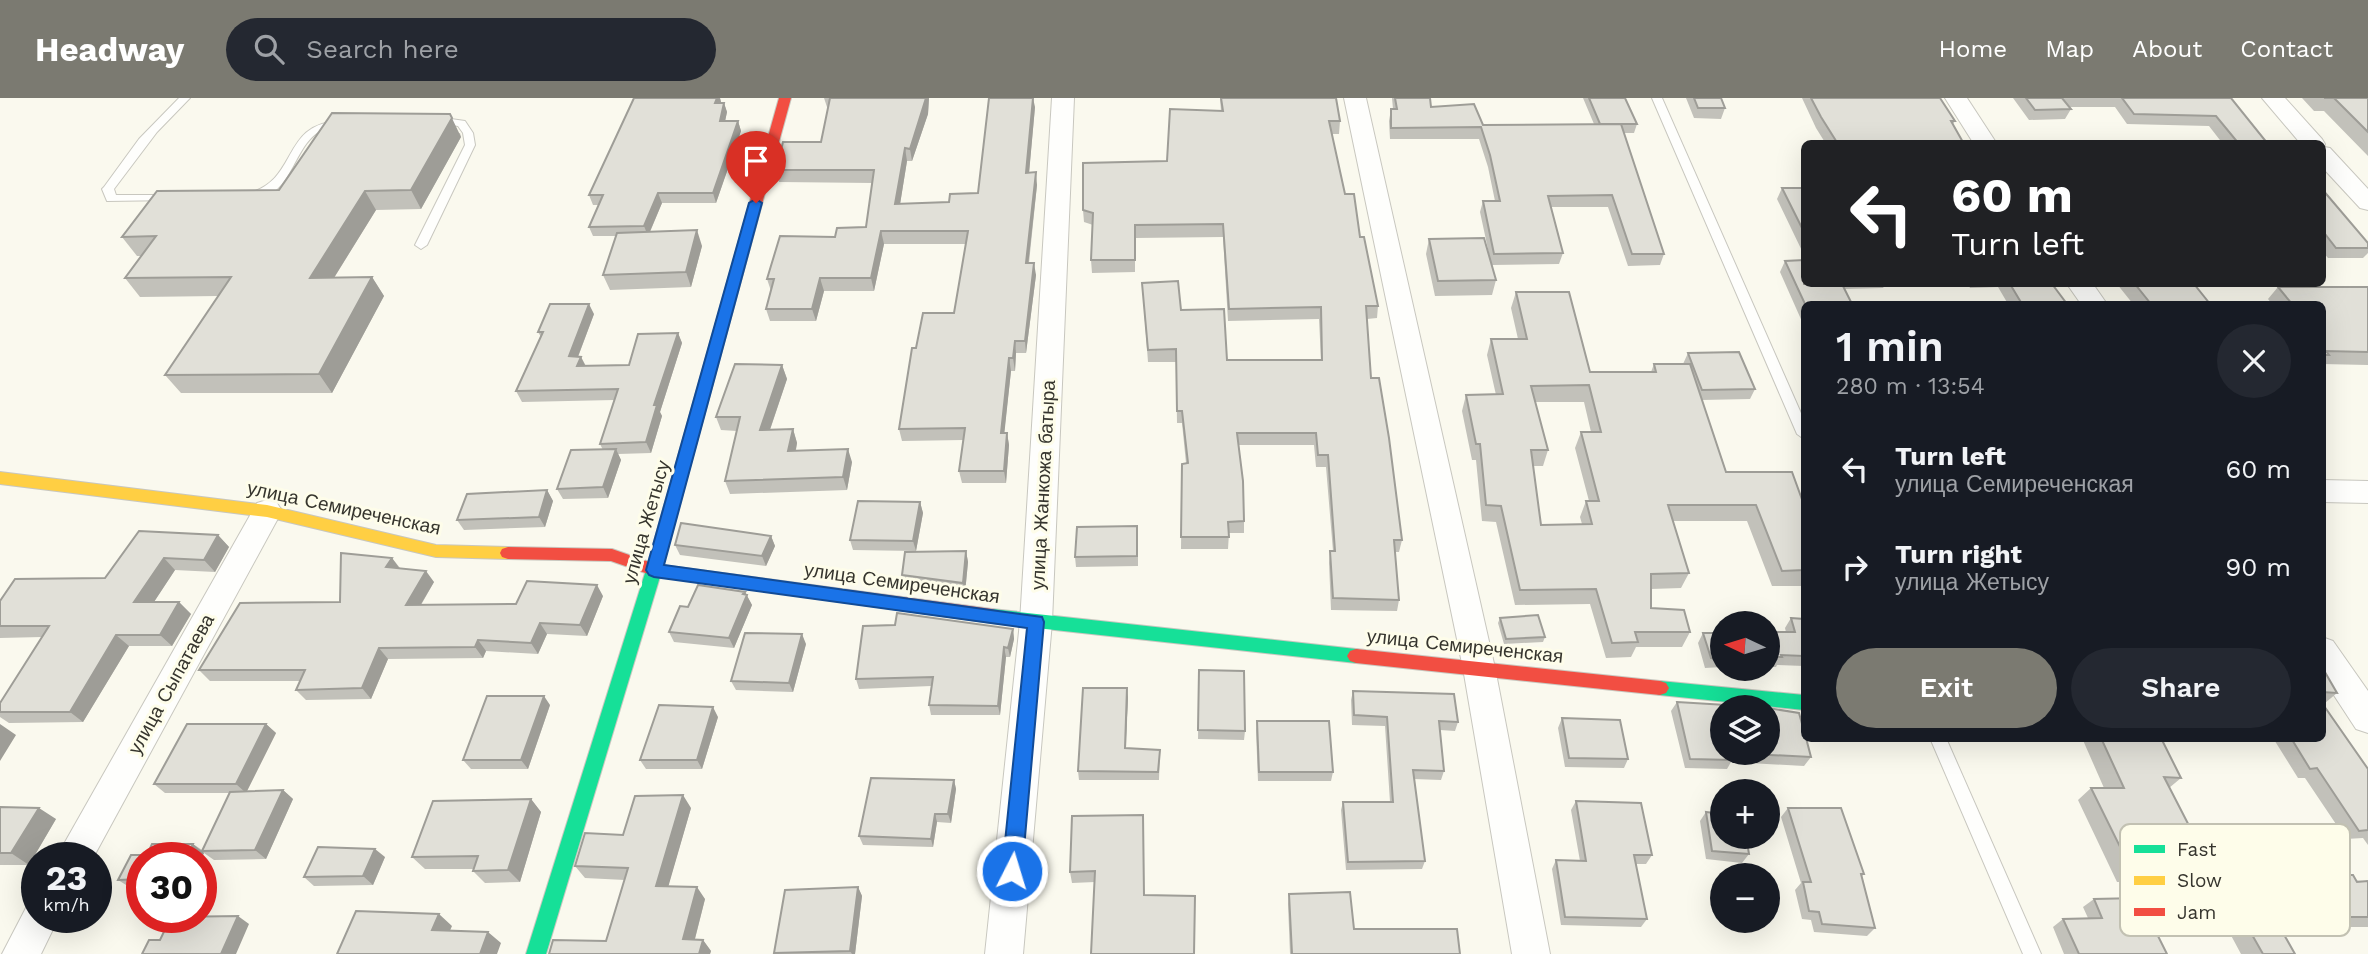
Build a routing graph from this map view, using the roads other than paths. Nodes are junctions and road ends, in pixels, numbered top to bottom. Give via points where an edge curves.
1 (184, 98) edge
2 (785, 98) edge
3 (1063, 98) edge
4 (1355, 98) edge
5 (1657, 98) edge
6 (1956, 98) edge
7 (2273, 98) edge
8 (427, 121) edge
9 (349, 123) edge
10 (1983, 140) edge
11 (2310, 140) edge
12 (2329, 161) edge
13 (2368, 168) edge
14 (236, 196) edge
15 (183, 198) edge
16 (2368, 203) edge
17 (421, 245) dead end
18 (1801, 427) edge
19 (0, 478) edge
20 (2326, 491) edge
21 (2368, 492) edge
22 (267, 511) junction
23 (654, 570) junction
24 (1036, 622) junction
25 (2326, 656) edge
26 (1479, 668) junction
27 (1801, 703) edge
28 (2368, 719) edge
29 (1940, 742) edge
30 (83, 842) edge
31 (32, 933) edge
32 (21, 954) edge
33 (536, 954) edge
34 (1004, 954) edge
35 (1531, 954) edge
36 (2032, 954) edge

1 - 15 lane via 132,155 108,190 111,199
2 - 23 street, улица Жетысу
3 - 24 street, улица Жанкожа батыра
4 - 26 street
5 - 18 lane
6 - 10 street
7 - 11 street
8 - 17 lane via 461,123 470,145
9 - 14 lane via 317,128 284,177 262,195
12 - 13 street
12 - 16 street
19 - 22 street, улица Семиреченская
20 - 21 street
22 - 23 street, улица Семиреченская via 436,551 612,555
22 - 30 street, улица Сыпатаева
23 - 24 street, улица Семиреченская
23 - 33 street, улица Жетысу
24 - 26 street, улица Семиреченская
24 - 34 street, улица Жанкожа батыра
25 - 28 street
26 - 27 street, улица Семиреченская
26 - 35 street
29 - 36 lane
31 - 32 street

